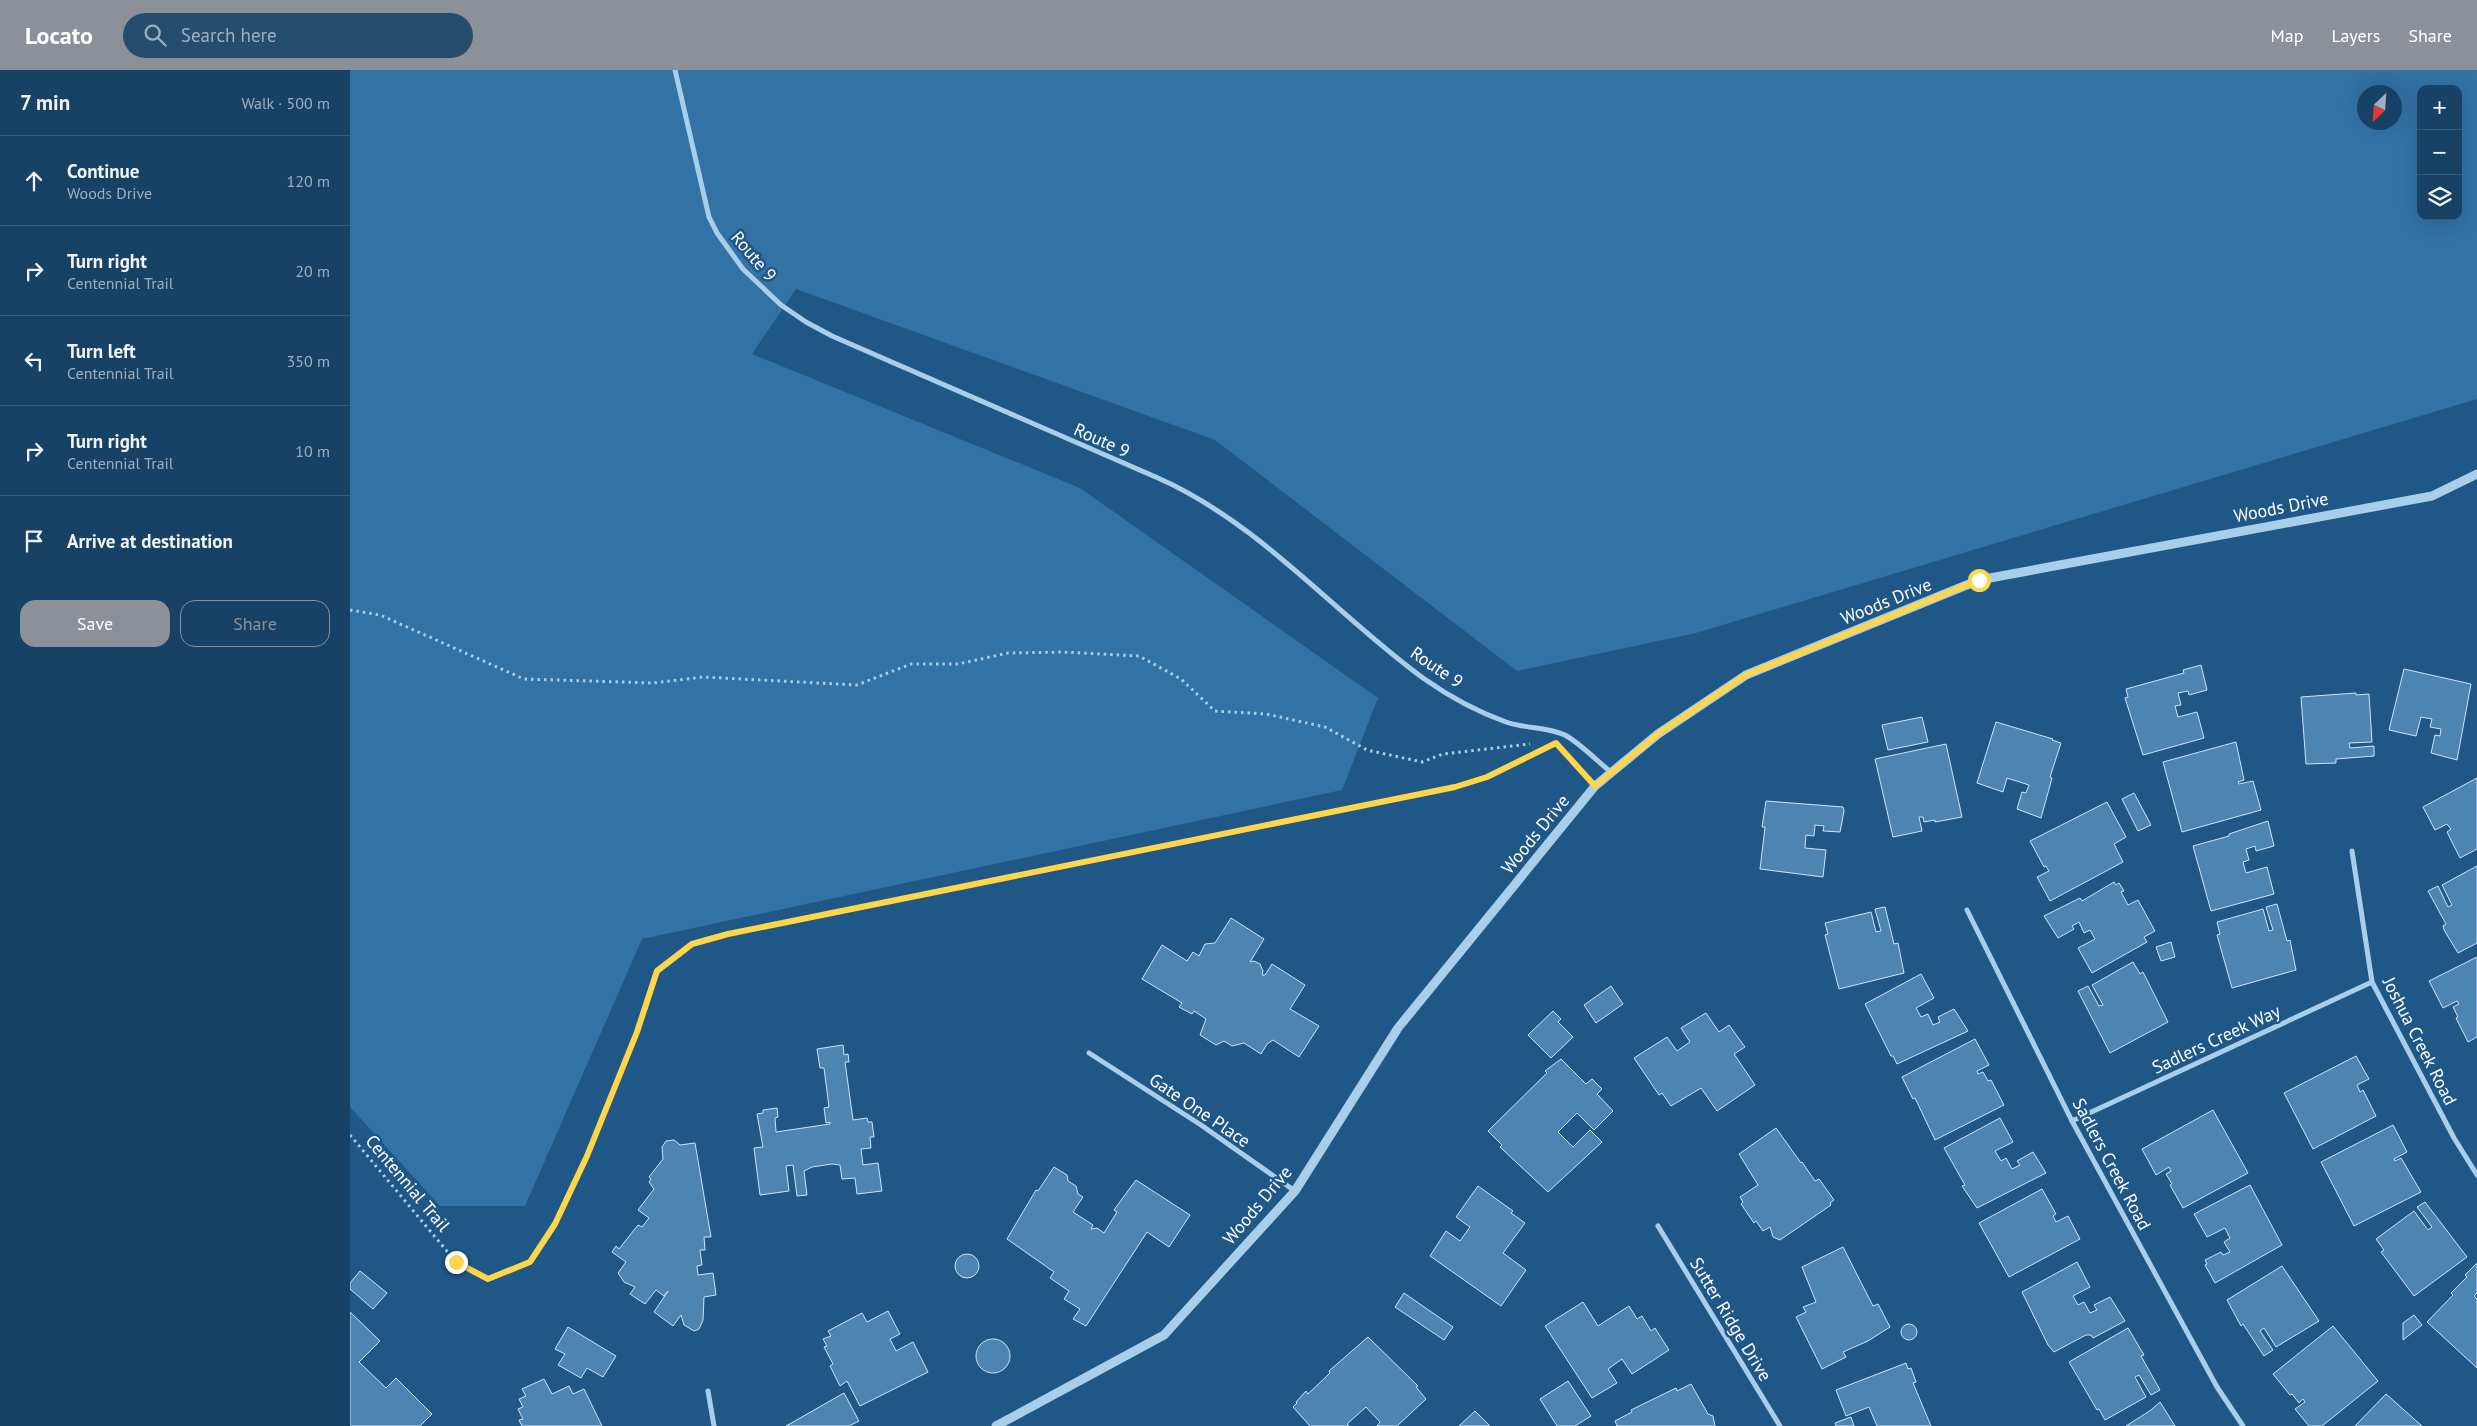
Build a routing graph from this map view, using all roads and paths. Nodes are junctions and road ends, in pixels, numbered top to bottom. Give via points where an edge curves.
1 (675, 70) edge
2 (2477, 474) edge
3 (350, 610) edge
4 (1532, 743) dead end
5 (1540, 743) dead end
6 (1569, 757) dead end
7 (1612, 774) junction
8 (1595, 786) junction
9 (2352, 851) dead end
10 (1967, 910) dead end
11 (2372, 982) junction
12 (1089, 1053) dead end
13 (2072, 1121) junction
14 (350, 1135) edge
15 (2477, 1175) edge
16 (1295, 1192) junction
17 (1658, 1226) dead end
18 (708, 1391) dead end
19 (714, 1426) edge
20 (996, 1426) edge
21 (1780, 1426) edge
22 (2243, 1426) edge

1 - 7 street, Route 9 via 709,217 743,269 781,305 832,336 1203,500 1245,530 1423,678 1467,704 1507,722 1549,729 1566,736
2 - 7 street, Woods Drive via 2432,496 1979,580 1746,675 1658,734
3 - 4 path via 380,615 524,679 653,683 703,677 858,685 911,664 958,664 1008,653 1139,656 1181,679 1215,711 1266,714 1325,727 1366,750 1422,762 1443,754
5 - 14 path, Centennial Trail via 1556,743 1487,777 1455,787 728,934 692,944 657,971 637,1032 587,1156 555,1224 530,1262 488,1279 456,1262
6 - 8 path
7 - 8 street, Woods Drive
8 - 16 street, Woods Drive via 1398,1028
9 - 11 street, Joshua Creek Road
10 - 13 street, Sadlers Creek Road
11 - 13 street, Sadlers Creek Way
11 - 15 street, Joshua Creek Road via 2454,1138
12 - 16 street, Gate One Place via 1202,1125
13 - 22 street, Sadlers Creek Road via 2217,1387
16 - 20 street, Woods Drive via 1164,1336
17 - 21 street, Sutter Ridge Drive
18 - 19 street

